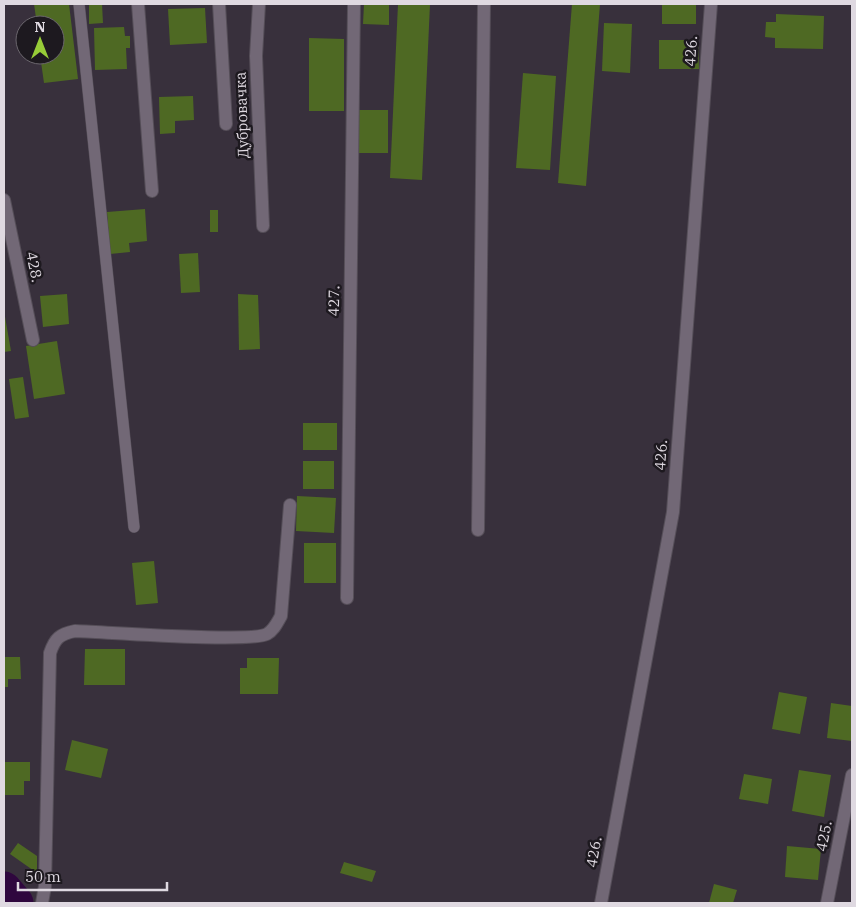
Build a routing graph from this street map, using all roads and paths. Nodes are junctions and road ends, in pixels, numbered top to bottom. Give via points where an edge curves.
1 (79, 4) edge
2 (138, 4) edge
3 (219, 4) edge
4 (259, 4) edge
5 (354, 4) edge
6 (484, 4) edge
7 (711, 4) edge
8 (226, 124) dead end
9 (152, 191) dead end
10 (4, 200) edge
11 (263, 226) dead end
12 (33, 340) dead end
13 (290, 505) dead end
14 (134, 527) dead end
15 (478, 530) dead end
16 (347, 598) dead end
17 (852, 775) edge
18 (42, 903) edge
19 (601, 903) edge
20 (827, 903) edge

1 - 14 lane
2 - 9 street
3 - 8 street, Дубровачка
4 - 11 street, Дубровачка via 256,56
5 - 16 street, 427.
6 - 15 street
7 - 19 street, 426. via 673,512
10 - 12 street, 428.
13 - 18 street via 280,616 276,627 266,634 238,638 76,631 54,640 50,653
17 - 20 street, 425.

